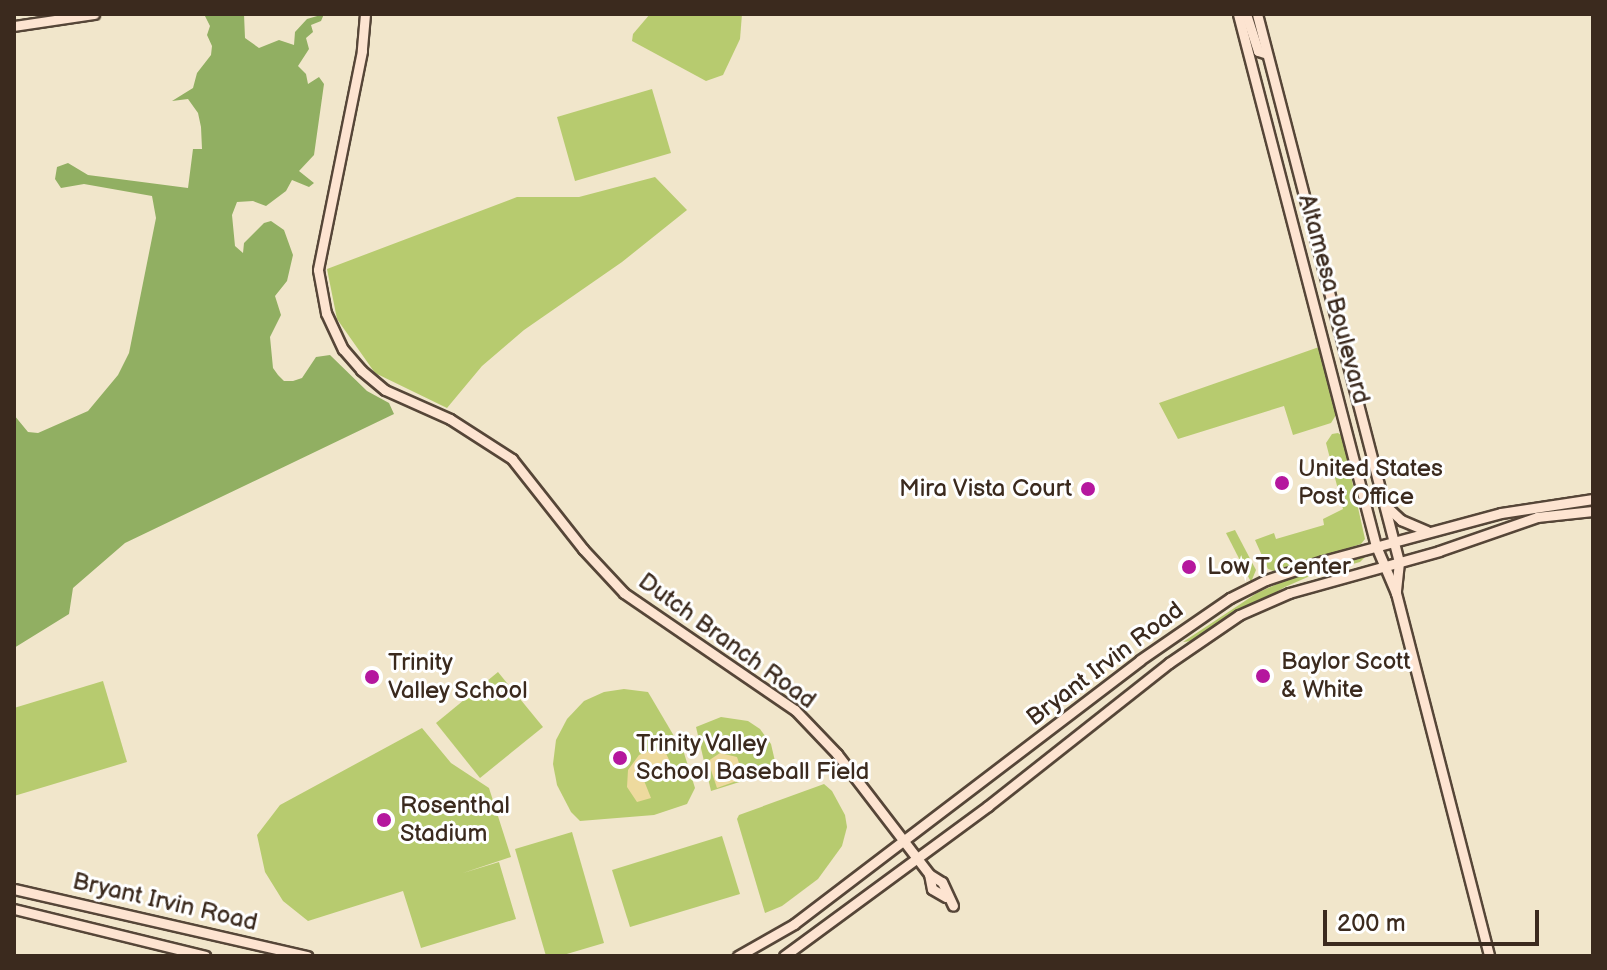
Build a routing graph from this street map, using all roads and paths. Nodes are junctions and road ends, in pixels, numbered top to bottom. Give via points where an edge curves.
1 (94, 14) edge
2 (365, 14) edge
3 (1238, 14) edge
4 (1246, 14) edge
5 (1257, 14) edge
6 (14, 26) edge
7 (1267, 54) junction
8 (1593, 499) edge
9 (1385, 505) junction
10 (1593, 511) edge
11 (1430, 532) junction
12 (1394, 541) junction
13 (1376, 546) junction
14 (1399, 562) junction
15 (1382, 567) junction
16 (1396, 593) junction
17 (904, 842) junction
18 (918, 859) junction
19 (14, 889) edge
20 (953, 906) dead end
21 (14, 909) edge
22 (190, 954) edge
23 (275, 954) edge
24 (205, 956) edge
25 (307, 956) edge
26 (738, 956) edge
27 (784, 956) edge
28 (1489, 956) edge

1 - 6 main road
2 - 17 main road, Dutch Branch Road via 318,270 326,313 343,349 385,390 461,426 512,459 624,593 812,726
3 - 13 main road, Altamesa Boulevard
4 - 7 main road via 1258,51
5 - 7 main road, Altamesa Boulevard
7 - 9 main road, Altamesa Boulevard
8 - 11 main road, Bryant Irvin Road via 1528,507
9 - 11 main road via 1401,520
9 - 12 main road, Altamesa Boulevard
10 - 14 main road, Bryant Irvin Road via 1537,517
11 - 12 main road, Bryant Irvin Road
12 - 13 main road, Bryant Irvin Road
12 - 14 main road, Altamesa Boulevard
13 - 15 main road, Altamesa Boulevard
13 - 17 main road, Bryant Irvin Road via 1286,572 1212,609
14 - 15 main road, Bryant Irvin Road
14 - 16 main road, Altamesa Boulevard
15 - 16 main road, Altamesa Boulevard
15 - 18 main road, Bryant Irvin Road via 1289,593 1218,628
16 - 28 main road, Altamesa Boulevard
17 - 18 main road, Dutch Branch Road
17 - 26 main road, Bryant Irvin Road via 794,924
18 - 20 main road, Dutch Branch Road via 942,882
18 - 27 main road, Bryant Irvin Road
19 - 23 main road, Bryant Irvin Road
21 - 22 main road, Bryant Irvin Road
22 - 24 main road, Bryant Irvin Road
23 - 25 main road, Bryant Irvin Road

